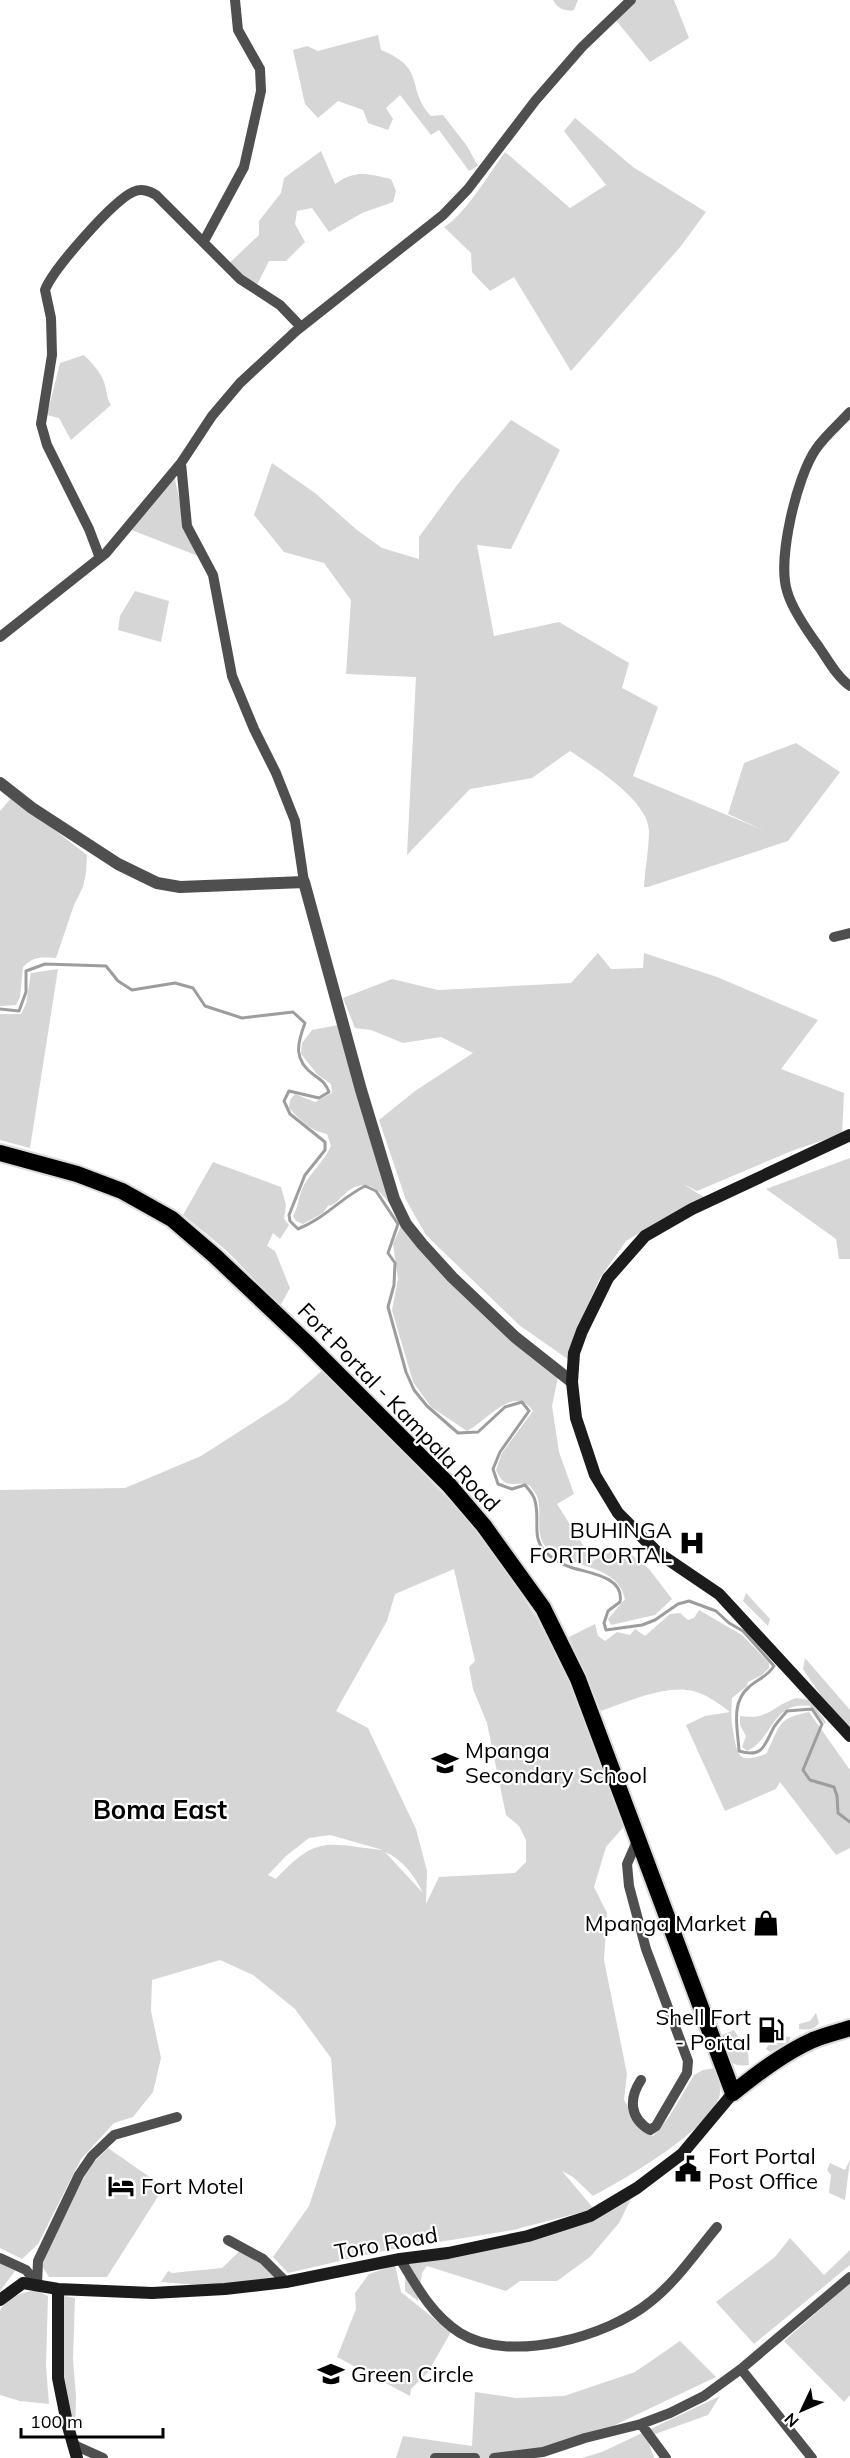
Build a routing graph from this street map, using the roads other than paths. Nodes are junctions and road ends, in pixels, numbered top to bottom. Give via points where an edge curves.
1 (235, 0) edge
2 (631, 0) edge
3 (204, 241) junction
4 (301, 327) junction
5 (850, 412) edge
6 (181, 463) junction
7 (100, 558) junction
8 (0, 637) edge
9 (850, 686) edge
10 (0, 783) edge
11 (304, 882) junction
12 (850, 933) edge
13 (834, 937) dead end
14 (850, 1135) edge
15 (0, 1153) edge
16 (572, 1382) junction
17 (850, 1736) edge
18 (638, 1839) junction
19 (850, 2028) edge
20 (641, 2080) dead end
21 (733, 2093) junction
22 (177, 2117) dead end
23 (717, 2227) dead end
24 (228, 2240) dead end
25 (0, 2258) edge
26 (400, 2259) junction
27 (850, 2277) edge
28 (286, 2283) junction
29 (37, 2284) junction
30 (58, 2289) junction
31 (0, 2300) edge
32 (741, 2369) junction
33 (641, 2424) junction
34 (72, 2444) junction
35 (77, 2458) edge
36 (103, 2458) edge
37 (435, 2458) edge
38 (475, 2458) edge
39 (494, 2458) edge
40 (666, 2458) edge
41 (812, 2458) edge

1 - 3 street via 238,30 261,69 261,91 244,167
2 - 4 street via 582,47 473,183 442,215
3 - 4 street via 240,279 280,305
3 - 7 street via 156,195 138,190 118,203 77,245 45,290 52,355 41,424 47,446
4 - 6 street via 240,383
5 - 9 street via 815,450 800,486 784,562 787,591 803,622
6 - 7 street
6 - 11 street via 187,526 213,575 232,676 295,821
7 - 8 street
10 - 11 street via 118,864 157,883 180,887
11 - 16 street via 361,1090 394,1199 406,1224 507,1330
12 - 13 street
14 - 16 main road via 692,1209 645,1236 608,1278 586,1321 574,1353
15 - 18 highway, Fort Portal - Kampala Road via 122,1191 172,1219 299,1335 449,1485 543,1608 579,1679
16 - 17 main road via 576,1418 595,1475 618,1513 657,1552 719,1594
18 - 20 street via 627,1864 629,1886 646,1949 688,2061 687,2073 650,2130 639,2122 633,2106 633,2092
18 - 21 highway, Fort Portal - Kampala Road
19 - 21 highway via 797,2048
21 - 26 main road, Toro Road via 682,2154 637,2188 590,2216 528,2236
22 - 29 street via 114,2135 92,2156 38,2261
23 - 26 street via 647,2305 585,2335 528,2347 498,2345 462,2334 423,2299
24 - 28 street via 264,2259
25 - 29 street via 26,2270
26 - 28 main road, Toro Road
27 - 32 street
28 - 30 main road, Toro Road via 152,2293
29 - 30 main road, Toro Road
29 - 31 main road, Toro Road via 23,2283
30 - 34 main road via 58,2378
32 - 33 street via 704,2396
32 - 41 street
33 - 39 street via 543,2452
33 - 40 street
34 - 35 main road
34 - 36 street
37 - 38 street

